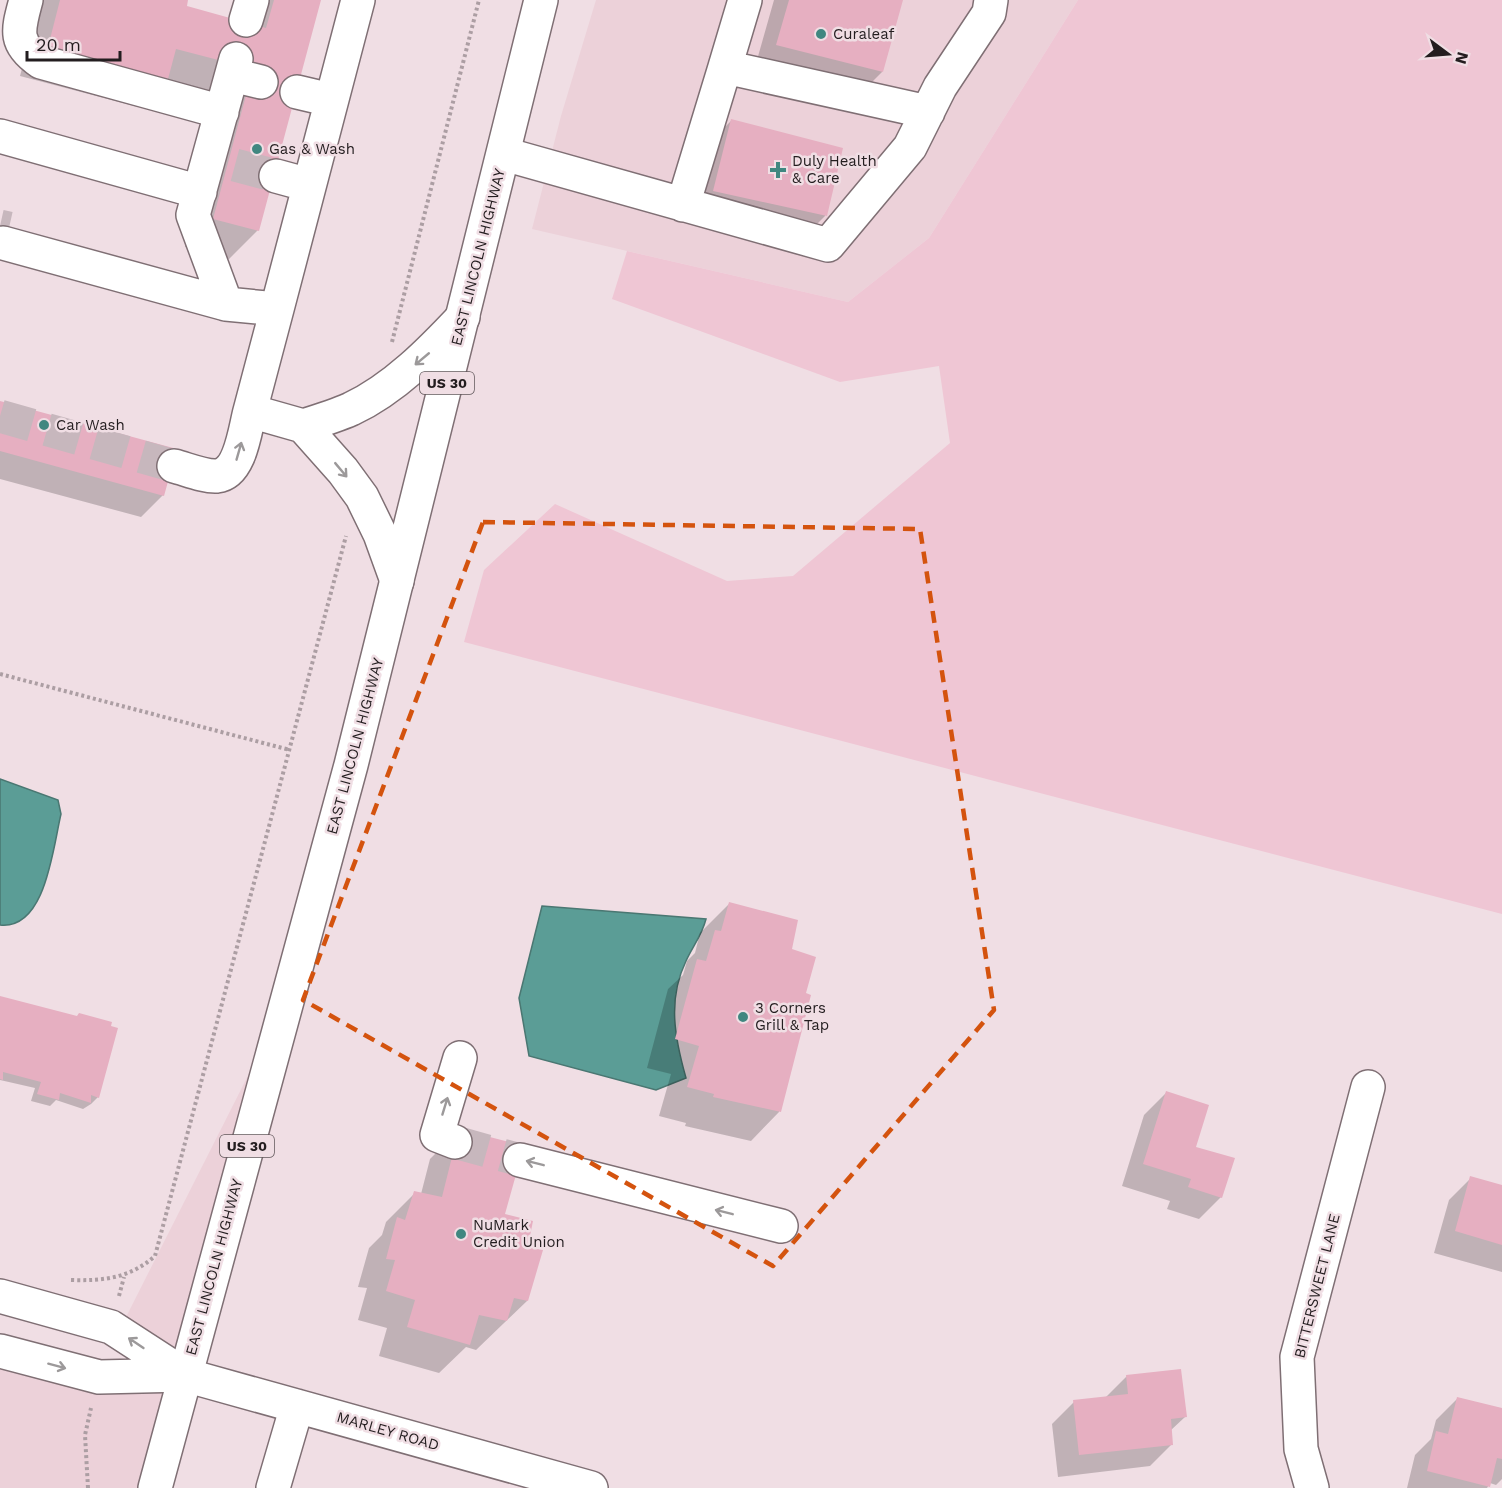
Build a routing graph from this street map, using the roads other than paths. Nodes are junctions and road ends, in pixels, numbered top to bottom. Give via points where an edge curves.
1 (26, 0) edge
2 (358, 0) edge
3 (541, 0) edge
4 (745, 0) edge
5 (991, 0) edge
6 (725, 67) junction
7 (243, 72) dead end
8 (297, 92) dead end
9 (331, 100) junction
10 (222, 112) junction
11 (928, 112) junction
12 (0, 136) edge
13 (504, 154) junction
14 (276, 176) tunnel mouth
15 (309, 185) junction
16 (200, 192) junction
17 (683, 205) junction
18 (4, 243) tunnel mouth
19 (226, 304) junction
20 (277, 309) junction
21 (463, 317) junction
22 (250, 411) junction
23 (303, 426) junction
24 (174, 466) tunnel mouth
25 (397, 581) junction
26 (460, 1058) dead end
27 (1368, 1086) dead end
28 (456, 1142) tunnel mouth
29 (520, 1160) tunnel mouth
30 (781, 1226) dead end
31 (0, 1296) edge
32 (0, 1352) edge
33 (185, 1376) junction
34 (297, 1406) junction
35 (155, 1488) edge
36 (273, 1488) edge
37 (591, 1488) edge
38 (1312, 1488) edge

1 - 10 main road via 17,30 25,52 41,62
2 - 9 main road
3 - 13 main road, EAST LINCOLN HIGHWAY / US 30
4 - 6 main road
5 - 11 main road via 988,13
6 - 11 main road
6 - 17 main road
7 - 10 main road
8 - 9 main road
9 - 15 main road
10 - 16 main road via 222,162
11 - 17 main road via 910,147 828,245
12 - 16 main road
13 - 17 main road
13 - 21 main road, EAST LINCOLN HIGHWAY / US 30
14 - 15 main road
15 - 20 main road
16 - 19 main road via 193,215
18 - 19 main road
19 - 20 main road
20 - 22 main road
21 -> 23 main road via 435,348 380,390 353,408
21 - 25 main road, EAST LINCOLN HIGHWAY / US 30
22 - 23 main road
24 -> 22 main road via 216,476 226,472 235,462
23 -> 25 main road via 357,490 380,534
25 - 33 main road, EAST LINCOLN HIGHWAY / US 30
28 -> 26 main road via 437,1135
27 - 38 main road, BITTERSWEET LANE via 1297,1357 1301,1449
30 -> 29 main road
33 -> 31 main road via 111,1327
32 -> 33 main road via 99,1377
33 - 34 main road, MARLEY ROAD
33 - 35 main road, EAST LINCOLN HIGHWAY / US 30
34 - 36 main road
34 - 37 main road, MARLEY ROAD

